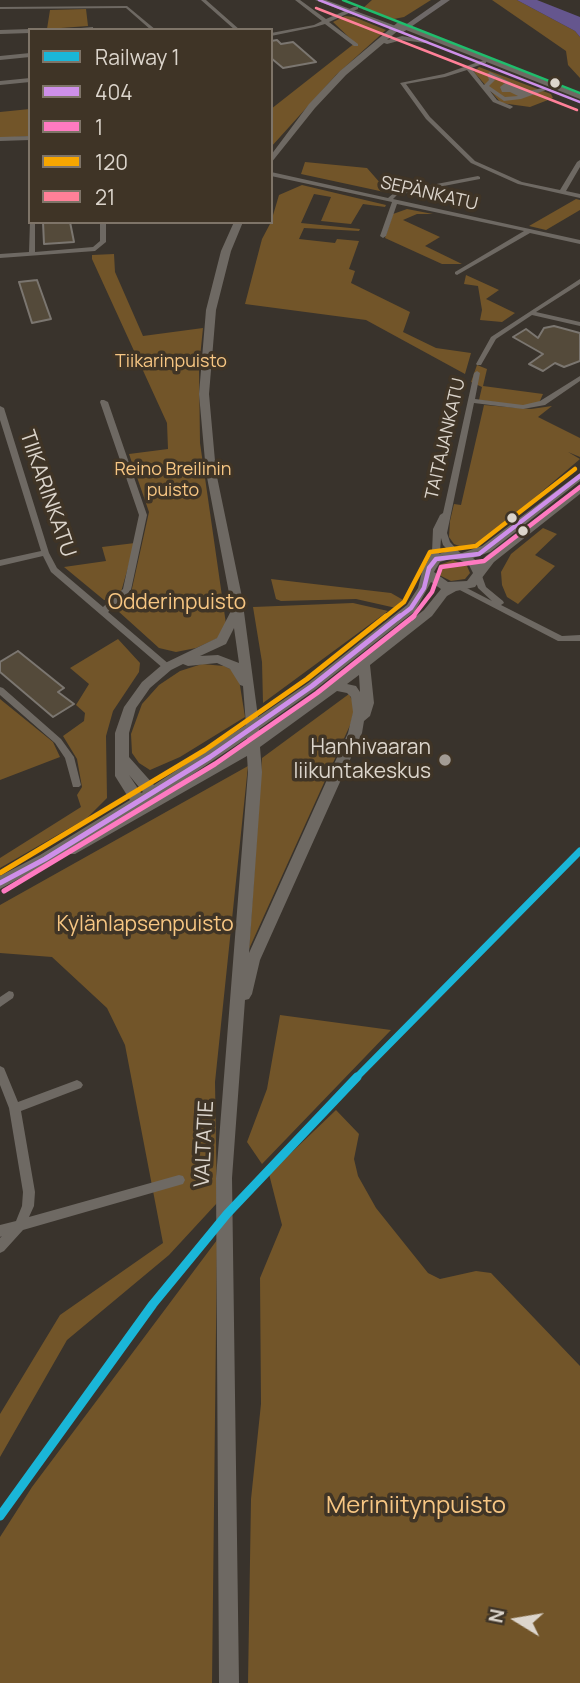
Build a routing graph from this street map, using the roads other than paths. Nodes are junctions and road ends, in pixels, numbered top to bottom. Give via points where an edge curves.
1 (203, 0) edge
2 (297, 0) edge
3 (319, 0) edge
4 (334, 0) edge
5 (436, 0) edge
6 (446, 0) edge
7 (91, 3) edge
8 (0, 8) edge
9 (351, 10) junction
10 (325, 23) junction
11 (91, 28) edge
12 (152, 28) edge
13 (236, 28) edge
14 (401, 28) junction
15 (28, 31) edge
16 (0, 32) edge
17 (273, 34) edge
18 (387, 42) junction
19 (430, 42) junction
20 (356, 45) dead end
21 (28, 55) edge
22 (0, 58) edge
23 (484, 62) junction
24 (468, 68) junction
25 (28, 80) edge
26 (0, 83) edge
27 (332, 84) junction
28 (510, 85) junction
29 (502, 86) dead end
30 (543, 90) dead end
31 (524, 93) junction
32 (504, 99) junction
33 (580, 99) edge
34 (509, 107) dead end
35 (28, 138) edge
36 (0, 139) edge
37 (273, 158) edge
38 (580, 162) edge
39 (273, 174) edge
40 (478, 178) dead end
41 (562, 192) junction
42 (580, 196) edge
43 (392, 201) junction
44 (32, 224) edge
45 (103, 224) edge
46 (238, 224) edge
47 (529, 231) junction
48 (383, 236) dead end
49 (580, 242) edge
50 (32, 254) junction
51 (0, 256) edge
52 (457, 273) dead end
53 (580, 281) edge
54 (530, 313) junction
55 (580, 324) edge
56 (580, 378) edge
57 (104, 401) dead end
58 (474, 401) junction
59 (0, 408) edge
60 (580, 476) edge
61 (580, 488) edge
62 (446, 512) junction
63 (45, 554) junction
64 (461, 556) junction
65 (0, 564) edge
66 (430, 568) junction
67 (478, 574) junction
68 (456, 587) junction
69 (237, 609) junction
70 (103, 612) junction
71 (511, 612) junction
72 (241, 635) junction
73 (580, 638) edge
74 (196, 659) junction
75 (364, 664) junction
76 (167, 667) junction
77 (336, 686) junction
78 (312, 687) junction
79 (0, 690) edge
80 (250, 696) junction
81 (355, 733) junction
82 (122, 758) junction
83 (143, 779) junction
84 (172, 780) junction
85 (76, 785) dead end
86 (156, 797) junction
87 (138, 800) junction
88 (45, 859) junction
89 (0, 883) edge
90 (234, 1029) junction
91 (0, 1072) edge
92 (77, 1085) dead end
93 (15, 1108) junction
94 (179, 1180) dead end
95 (20, 1225) junction
96 (0, 1231) edge
97 (0, 1247) edge
98 (229, 1683) edge

1 - 13 street
2 - 10 street
3 - 9 main road
4 - 9 main road
5 - 14 main road
6 - 14 main road
7 - 8 street
7 - 11 street
7 - 12 street via 134,9
9 - 10 street
9 - 14 main road
10 - 17 street
10 - 20 street
14 - 18 main road
14 - 19 main road
14 - 27 main road
14 - 33 main road
15 - 16 street
18 - 19 main road via 408,38
18 - 27 main road
19 - 23 main road
21 - 22 street
23 - 24 street
23 - 33 main road
24 - 34 street via 495,101
24 - 41 street via 403,83 428,118 473,162 520,183
25 - 26 street
27 - 37 main road
28 - 29 street
28 - 31 street
28 - 32 street via 490,74 492,80 486,84
30 - 31 street
31 - 32 street
31 - 32 street via 526,97
35 - 36 main road
38 - 41 street
39 - 43 street, SEPÄNKATU
40 - 43 street via 395,194
41 - 42 street
43 - 47 street, SEPÄNKATU
43 - 48 street
44 - 50 street
45 - 50 street via 104,237 95,249
46 - 69 main road, VALTATIE via 211,310 204,394 211,472
47 - 49 street, SEPÄNKATU
47 - 52 street
50 - 51 street
53 - 54 street
54 - 55 street
54 - 58 street, TAITAJANKATU via 493,338 478,369
56 - 58 street via 542,403 523,407
57 - 70 street via 143,515 127,590
58 - 62 street, TAITAJANKATU
59 - 63 street, TIIKARINKATU
60 - 64 main road via 486,549
61 - 67 main road via 490,559
62 - 64 street, TAITAJANKATU via 444,541
62 - 66 street, TAITAJANKATU via 437,529
63 - 65 street
63 - 70 street, TIIKARINKATU via 61,578
64 - 66 main road via 443,556
64 - 67 main road via 474,563
66 - 68 main road via 439,583
66 - 78 main road via 419,596 398,621
67 - 68 main road via 471,584
67 - 71 street via 482,587
68 - 71 street
68 - 75 main road via 443,593 428,613
69 - 72 main road, VALTATIE
69 - 76 main road via 222,640
70 - 76 street, TIIKARINKATU
71 - 73 street via 561,639
72 - 74 main road via 233,647
72 - 80 main road, VALTATIE
74 - 76 main road
74 - 80 main road via 218,659 236,666
75 - 77 main road
75 - 81 main road via 368,703
76 - 82 main road via 130,707 122,733
77 - 78 main road
77 - 81 main road via 351,689 357,696
77 - 86 main road via 246,751
78 - 84 main road
79 - 85 street via 58,741 72,765
80 - 90 main road, VALTATIE via 255,772
81 - 90 main road via 253,960
82 - 83 main road
82 - 87 main road via 122,776
83 - 84 main road
83 - 86 main road
84 - 86 main road
86 - 87 main road
87 - 88 main road
87 - 88 main road via 90,841
88 - 89 main road
90 - 98 main road, VALTATIE via 224,1178
91 - 93 street
92 - 93 street
93 - 95 street via 29,1186 28,1206
94 - 95 street
95 - 96 street
95 - 97 street

